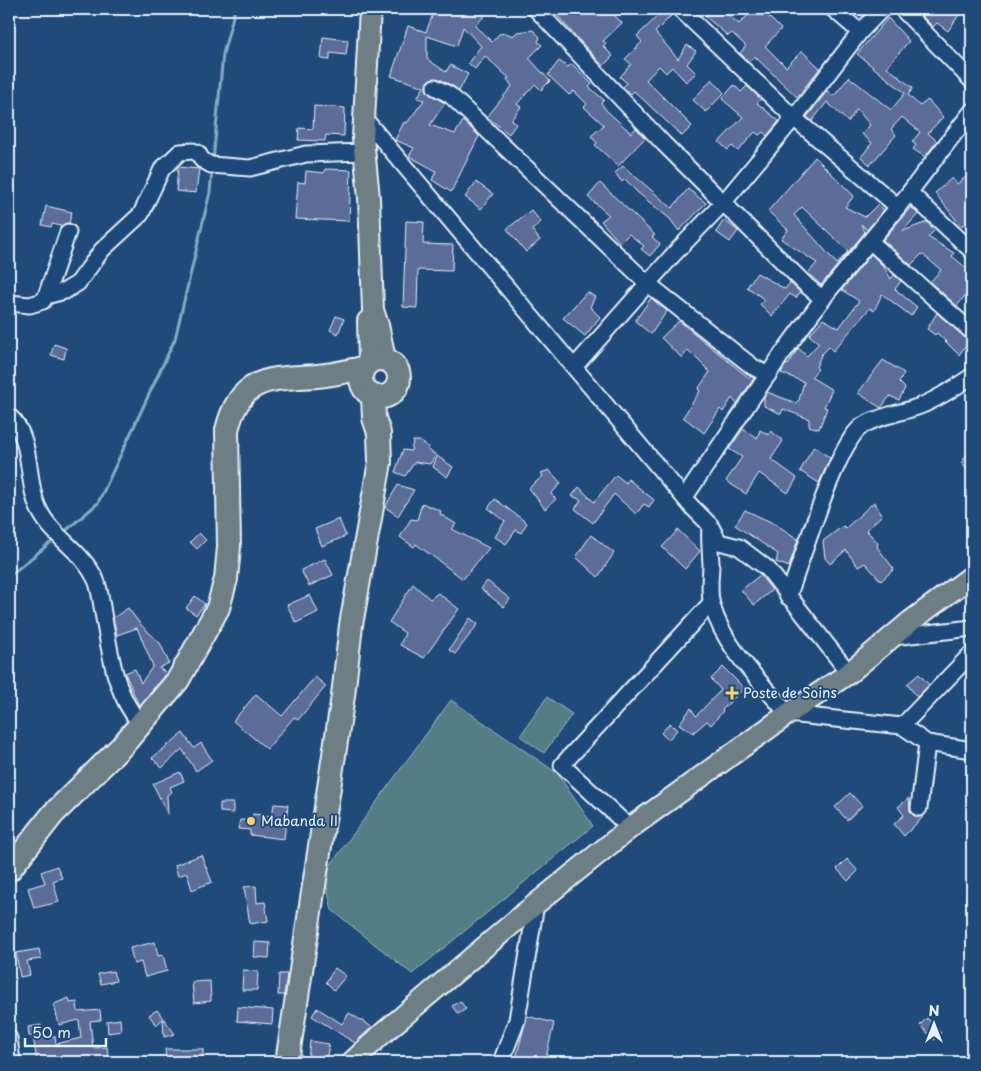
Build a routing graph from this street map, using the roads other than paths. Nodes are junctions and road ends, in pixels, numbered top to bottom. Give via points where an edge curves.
1 (370, 9) edge
2 (536, 9) edge
3 (680, 9) edge
4 (833, 9) edge
5 (882, 9) edge
6 (902, 9) edge
7 (860, 32) junction
8 (972, 81) edge
9 (434, 88) dead end
10 (364, 118) junction
11 (794, 118) junction
12 (970, 120) edge
13 (364, 152) junction
14 (910, 193) junction
15 (723, 203) junction
16 (898, 207) junction
17 (68, 232) dead end
18 (871, 242) junction
19 (972, 250) edge
20 (647, 284) junction
21 (46, 296) junction
22 (823, 299) junction
23 (9, 303) edge
24 (972, 332) edge
25 (575, 366) junction
26 (768, 375) junction
27 (972, 376) edge
28 (374, 377) junction
29 (9, 416) edge
30 (685, 497) junction
31 (710, 525) junction
32 (972, 576) edge
33 (788, 597) junction
34 (711, 603) junction
35 (972, 628) edge
36 (893, 637) junction
37 (972, 653) edge
38 (849, 673) junction
39 (788, 714) junction
40 (140, 723) junction
41 (902, 726) junction
42 (927, 744) junction
43 (972, 750) edge
44 (919, 808) dead end
45 (630, 828) junction
46 (9, 870) edge
47 (536, 904) junction
48 (9, 1038) edge
49 (12, 1062) edge
50 (287, 1062) edge
51 (352, 1062) edge
52 (501, 1062) edge

1 - 10 main road
2 - 15 street
3 - 11 street
4 - 7 street
5 - 7 street
6 - 8 street
7 - 11 street
9 - 20 street via 450,95
10 - 13 main road
10 - 25 street
11 - 15 street
11 - 16 street
12 - 14 street
13 - 21 street via 306,154 250,168 211,165 198,153 180,152 162,169 141,214 102,250 78,284
13 - 28 main road via 369,198 372,310 378,325
14 - 16 street
14 - 19 street
15 - 20 street
15 - 22 street
16 - 18 street
17 - 21 street
18 - 22 street
18 - 24 street
20 - 25 street
20 - 26 street via 753,367
21 - 23 street via 30,305
22 - 26 street
25 - 30 street
26 - 30 street
27 - 33 street via 922,406 871,422 852,436 830,480
28 - 40 highway via 294,376 257,383 231,414 226,447 229,547 226,579 218,608 178,680
28 - 50 highway via 388,420 379,433 380,462 351,625
29 - 40 street via 25,443 38,508 56,534 77,551 96,580 122,698
30 - 31 street
31 - 33 street via 719,542 738,547 768,569
31 - 34 street
32 - 36 main road
33 - 38 street
34 - 39 street via 735,649
34 - 45 street via 562,765
35 - 36 street
36 - 38 main road
37 - 41 street
38 - 39 main road
39 - 41 street
39 - 45 main road
40 - 46 highway via 122,746 53,814
41 - 42 street
42 - 43 street
42 - 44 street
45 - 47 main road
47 - 51 main road
47 - 52 street via 517,1020
48 - 49 street

